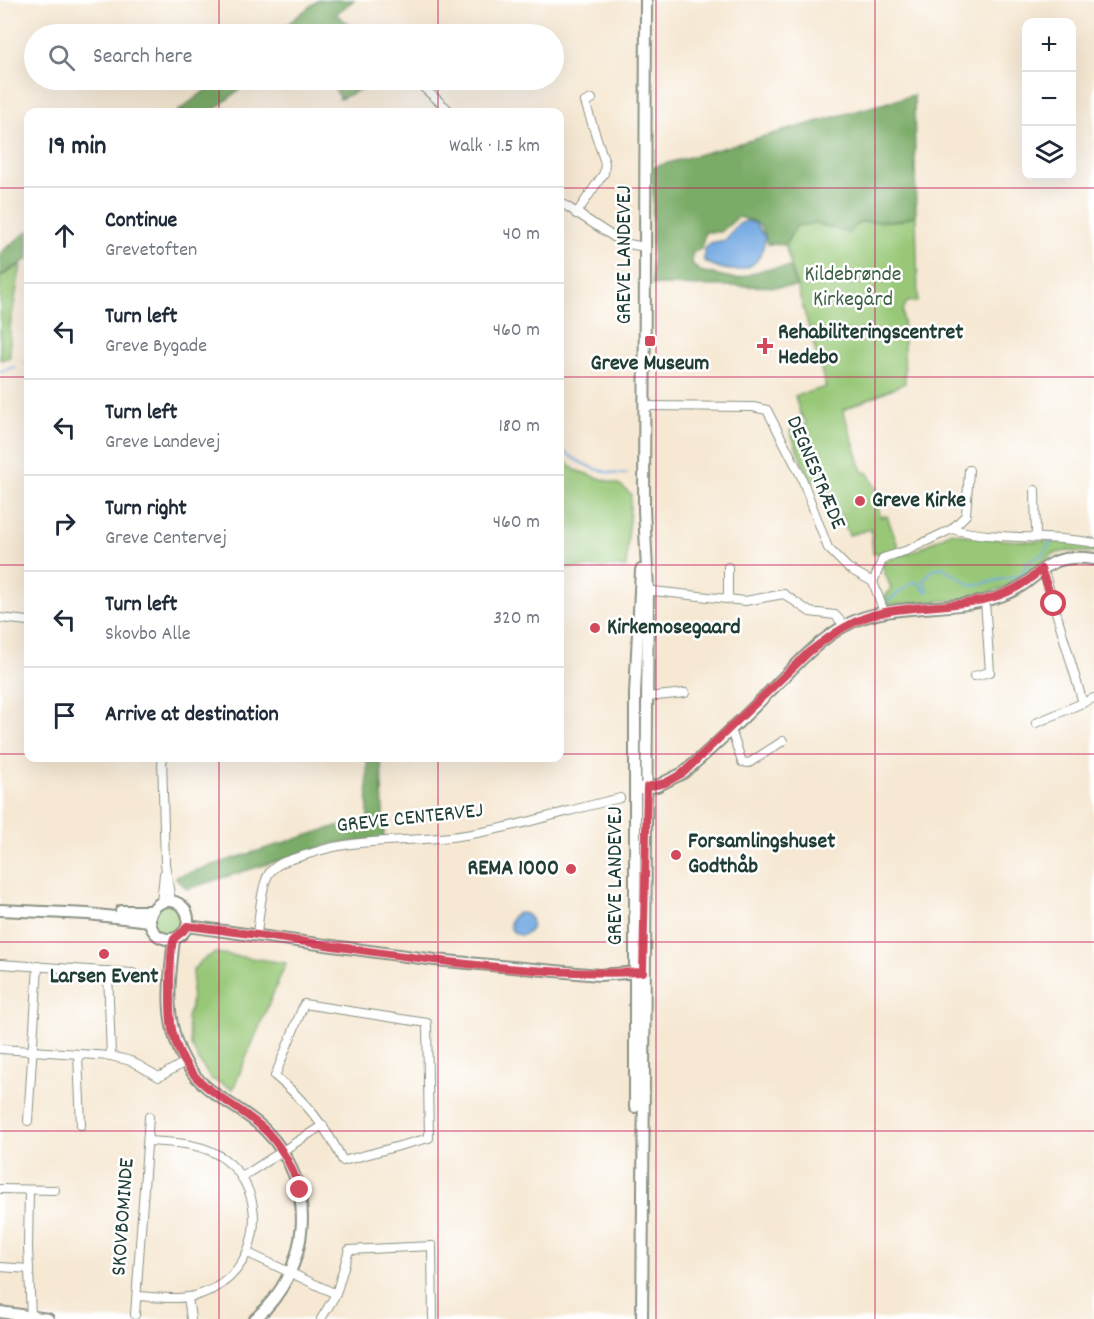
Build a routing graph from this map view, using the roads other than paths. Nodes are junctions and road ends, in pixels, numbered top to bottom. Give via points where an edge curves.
1 (646, 0) edge
2 (426, 90) edge
3 (592, 99) dead end
4 (446, 108) edge
5 (564, 205) edge
6 (576, 214) junction
7 (645, 247) junction
8 (644, 406) junction
9 (969, 470) dead end
10 (1035, 490) dead end
11 (952, 529) junction
12 (1036, 536) junction
13 (1094, 543) edge
14 (1094, 559) edge
15 (728, 567) dead end
16 (1041, 569) junction
17 (873, 582) junction
18 (644, 590) junction
19 (729, 598) junction
20 (985, 601) junction
21 (884, 612) junction
22 (0, 618) edge
23 (24, 621) edge
24 (845, 626) junction
25 (974, 676) dead end
26 (685, 693) dead end
27 (647, 697) junction
28 (1094, 698) edge
29 (1083, 703) junction
30 (1036, 723) dead end
31 (731, 730) junction
32 (783, 741) dead end
33 (162, 762) edge
34 (647, 787) junction
35 (635, 789) junction
36 (620, 798) dead end
37 (158, 909) junction
38 (0, 910) edge
39 (187, 922) junction
40 (256, 934) junction
41 (169, 939) junction
42 (0, 964) edge
43 (38, 966) junction
44 (108, 971) junction
45 (133, 973) dead end
46 (639, 978) junction
47 (0, 1049) edge
48 (32, 1051) junction
49 (78, 1055) junction
50 (111, 1056) junction
51 (185, 1062) junction
52 (149, 1117) dead end
53 (28, 1121) dead end
54 (81, 1125) dead end
55 (324, 1125) junction
56 (148, 1141) junction
57 (283, 1151) junction
58 (242, 1177) junction
59 (0, 1189) edge
60 (29, 1190) junction
61 (55, 1190) dead end
62 (248, 1253) junction
63 (0, 1267) edge
64 (29, 1269) junction
65 (292, 1273) junction
66 (336, 1294) junction
67 (137, 1296) junction
68 (188, 1297) junction
69 (0, 1312) edge
70 (135, 1315) dead end
71 (31, 1316) junction
72 (48, 1319) edge
73 (191, 1319) edge
74 (255, 1319) edge
75 (321, 1319) edge
76 (433, 1319) edge
77 (642, 1319) edge

1 - 7 street, GREVE LANDEVEJ
2 - 4 street
3 - 6 street via 585,102 605,163 604,172
5 - 6 street
6 - 7 street via 623,243
7 - 8 street, GREVE LANDEVEJ
8 - 17 street, DEGNESTRÆDE via 767,410 801,476 828,548 848,568
8 - 18 street, GREVE LANDEVEJ
9 - 11 street via 966,514
10 - 12 street
11 - 12 street via 997,537
11 - 17 street via 889,555 880,564
12 - 13 street
14 - 16 street via 1073,556
15 - 19 street
16 - 20 street via 1022,587
16 - 29 street
17 - 21 street
18 - 19 street
18 - 27 street, GREVE LANDEVEJ
18 - 35 street, GREVE LANDEVEJ
19 - 24 street via 745,601 784,594 810,612 835,615
20 - 21 street
20 - 25 street via 990,672
21 - 24 street
22 - 23 street
24 - 31 street via 809,652
26 - 27 street
27 - 34 street, GREVE LANDEVEJ
28 - 29 street
29 - 30 street
31 - 32 street via 742,762 749,763
31 - 34 street via 678,777
33 - 37 street via 165,864
34 - 35 street
34 - 46 street, GREVE LANDEVEJ
35 - 46 street, GREVE LANDEVEJ
36 - 40 street, GREVE CENTERVEJ via 493,830 357,843 279,864 269,872 266,881
37 - 38 street via 88,914
37 - 39 street via 182,906
37 - 41 street via 154,932
39 - 40 street
39 - 41 street
40 - 46 street via 435,960
41 - 51 street via 171,1022
42 - 43 street
43 - 44 street
43 - 48 street
44 - 45 street
44 - 50 street
46 - 77 street, GREVE LANDEVEJ
47 - 48 street
48 - 49 street
48 - 53 street
49 - 50 street
49 - 54 street
50 - 51 street via 131,1061 159,1077
51 - 57 street via 208,1090 253,1119
52 - 56 street, SKOVBOMINDE
55 - 55 street via 275,1076 304,1004 427,1023 429,1138 342,1161
55 - 57 street
56 - 58 street, SKOVBOMINDE via 211,1151
56 - 67 street, SKOVBOMINDE
57 - 58 street
57 - 65 street via 296,1180 303,1211 301,1243
58 - 62 street, SKOVBOMINDE via 254,1207 253,1238
59 - 60 street
60 - 61 street
60 - 64 street
62 - 65 street
62 - 68 street, SKOVBOMINDE via 224,1283
63 - 64 street
64 - 71 street
65 - 66 street
65 - 74 street
66 - 75 street
66 - 76 street via 349,1250 432,1246
67 - 68 street, SKOVBOMINDE
67 - 70 street, SKOVBOMINDE
68 - 73 street
69 - 71 street
71 - 72 street

